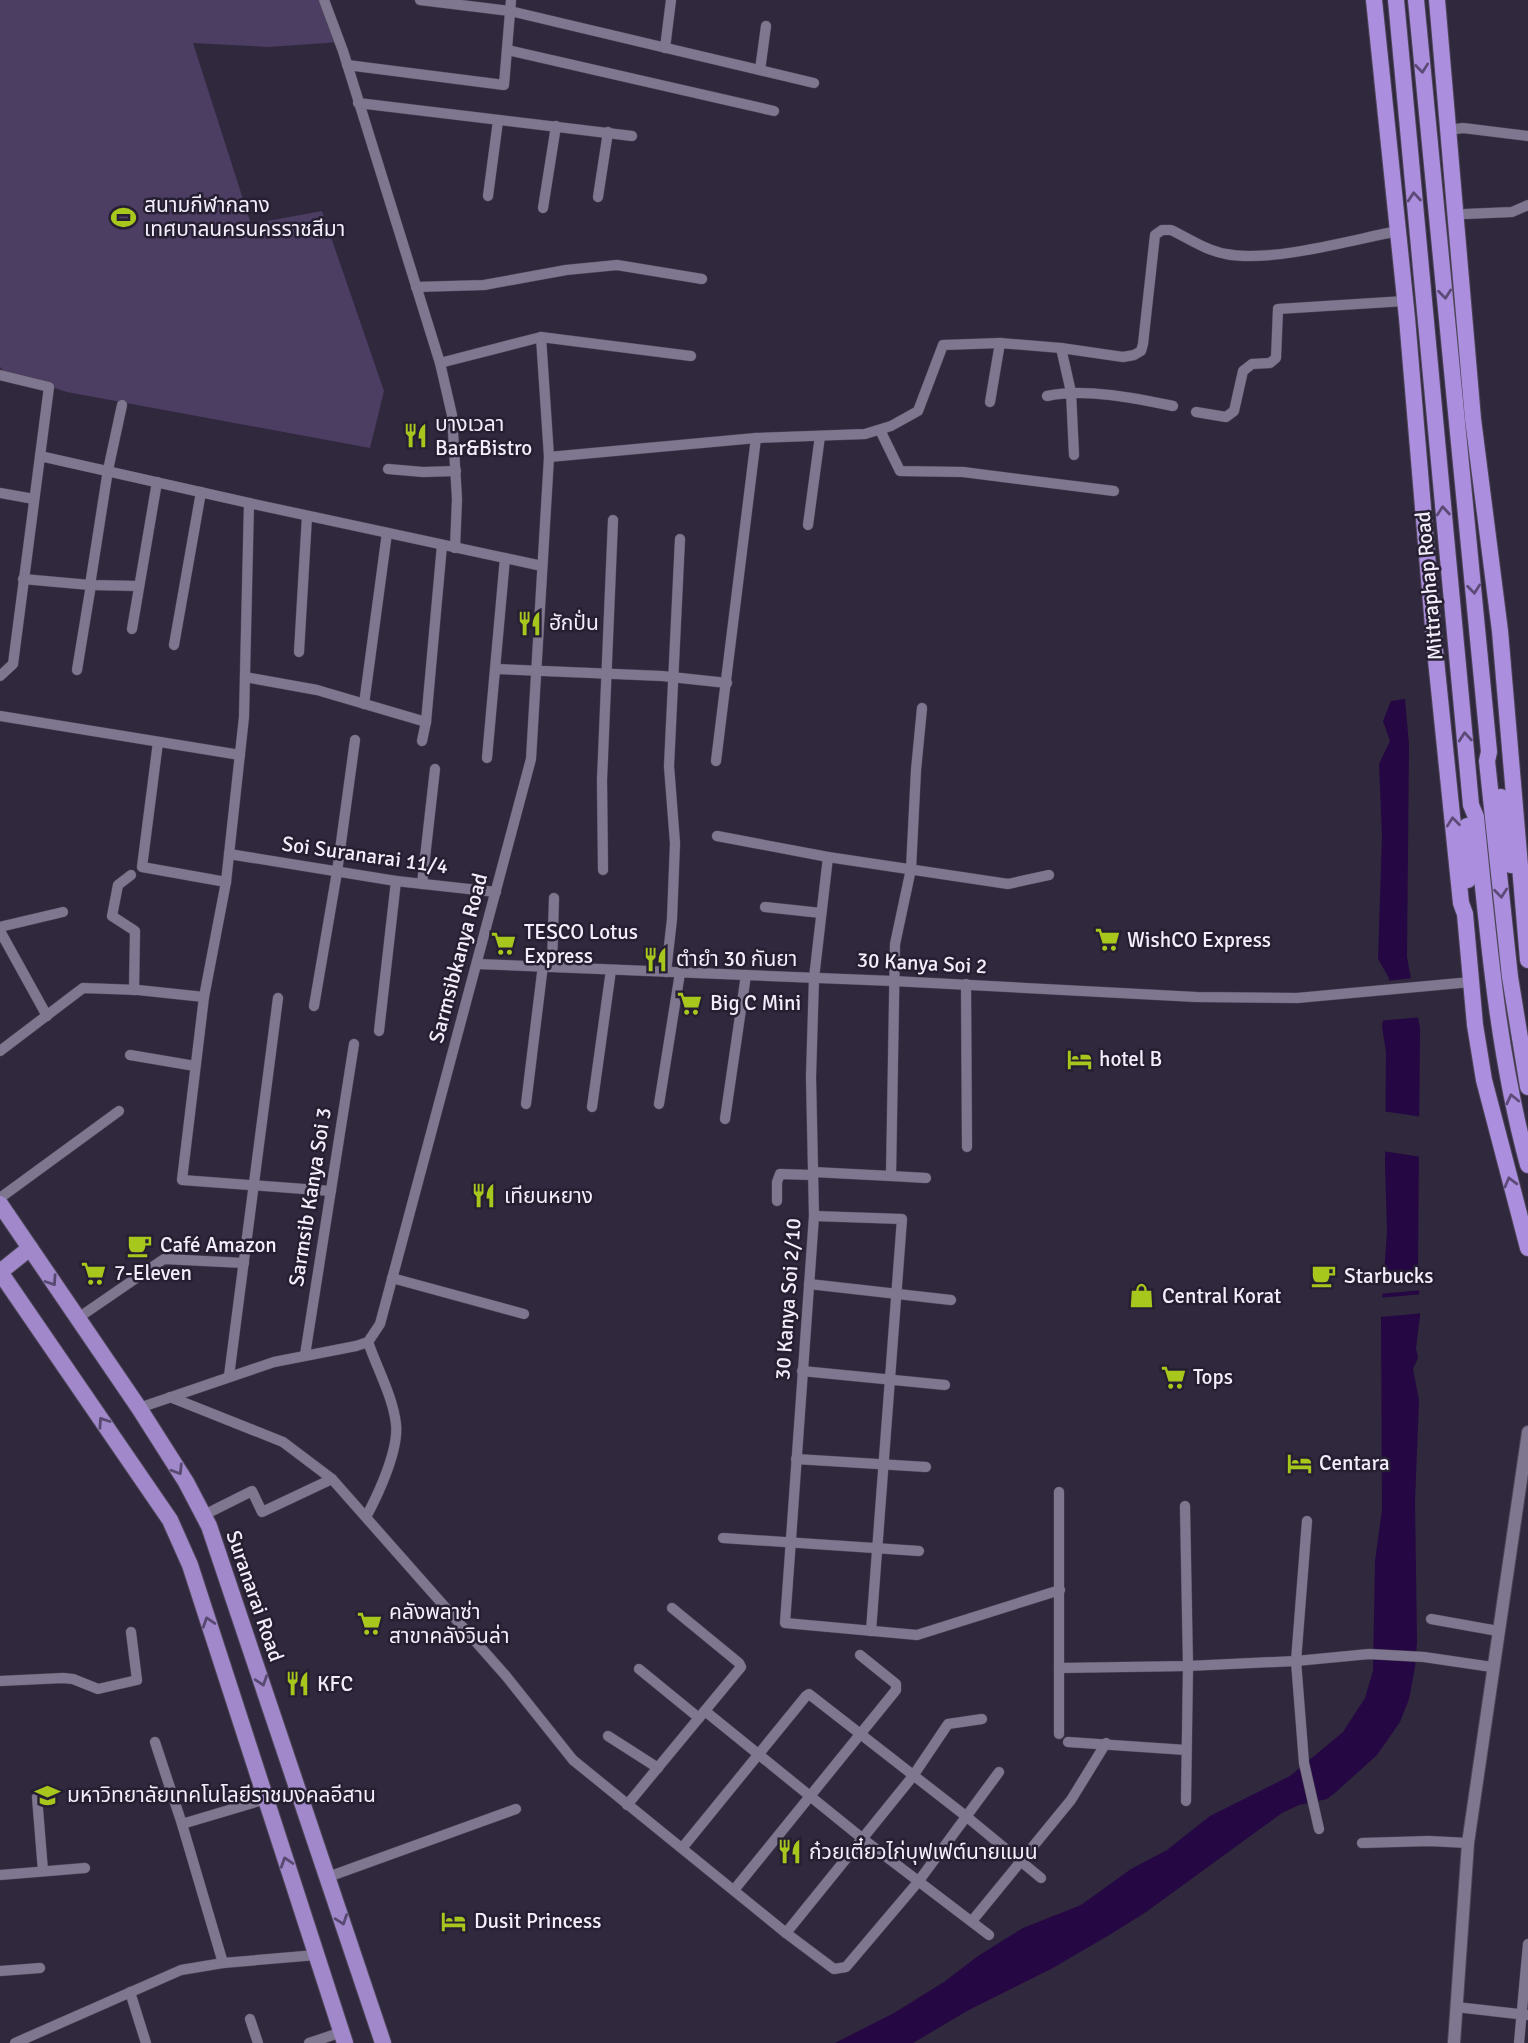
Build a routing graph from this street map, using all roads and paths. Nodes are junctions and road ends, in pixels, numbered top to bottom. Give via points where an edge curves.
1 (324, 0) edge
2 (420, 0) edge
3 (671, 0) edge
4 (1374, 0) edge
5 (1396, 0) edge
6 (1416, 0) edge
7 (1437, 0) edge
8 (511, 6) edge
9 (766, 26) dead end
10 (666, 48) junction
11 (508, 50) junction
12 (346, 65) junction
13 (760, 71) junction
14 (814, 83) dead end
15 (358, 103) junction
16 (774, 111) dead end
17 (498, 121) junction
18 (556, 126) junction
19 (1450, 130) junction
20 (608, 132) junction
21 (1528, 135) edge
22 (632, 136) dead end
23 (488, 196) dead end
24 (598, 197) dead end
25 (1528, 205) edge
26 (543, 208) dead end
27 (1465, 214) dead end
28 (1398, 231) junction
29 (702, 279) dead end
30 (416, 288) junction
31 (1405, 301) junction
32 (1466, 323) junction
33 (1408, 333) junction
34 (541, 337) junction
35 (1000, 343) junction
36 (1061, 348) junction
37 (691, 356) dead end
38 (440, 363) junction
39 (0, 375) edge
40 (1071, 392) junction
41 (1047, 396) dead end
42 (990, 402) dead end
43 (122, 405) dead end
44 (1173, 406) dead end
45 (1196, 412) dead end
46 (1456, 412) junction
47 (1434, 413) junction
48 (880, 430) junction
49 (820, 436) junction
50 (756, 438) junction
51 (1074, 455) dead end
52 (40, 456) junction
53 (549, 457) junction
54 (388, 469) dead end
55 (107, 470) junction
56 (456, 471) junction
57 (157, 482) junction
58 (1114, 491) dead end
59 (201, 492) junction
60 (0, 493) edge
61 (34, 499) junction
62 (249, 503) junction
63 (307, 516) junction
64 (613, 520) dead end
65 (808, 525) dead end
66 (387, 533) junction
67 (680, 539) dead end
68 (442, 545) junction
69 (455, 548) junction
70 (505, 558) junction
71 (542, 566) junction
72 (23, 579) junction
73 (91, 585) junction
74 (139, 586) junction
75 (132, 629) dead end
76 (174, 645) dead end
77 (299, 652) dead end
78 (496, 669) junction
79 (77, 670) dead end
80 (536, 672) junction
81 (606, 674) junction
82 (0, 676) edge
83 (245, 677) junction
84 (671, 677) junction
85 (727, 683) junction
86 (364, 704) junction
87 (922, 708) dead end
88 (0, 716) edge
89 (426, 722) junction
90 (355, 740) dead end
91 (422, 741) dead end
92 (158, 742) junction
93 (1489, 752) junction
94 (240, 755) junction
95 (487, 758) dead end
96 (716, 761) dead end
97 (435, 768) dead end
98 (1471, 805) junction
99 (717, 836) dead end
100 (229, 854) junction
101 (828, 857) junction
102 (911, 869) junction
103 (603, 870) dead end
104 (337, 872) junction
105 (131, 875) dead end
106 (1049, 875) dead end
107 (396, 881) junction
108 (226, 882) junction
109 (422, 884) junction
110 (496, 892) junction
111 (554, 898) dead end
112 (765, 907) dead end
113 (63, 912) dead end
114 (821, 913) junction
115 (1465, 914) junction
116 (1524, 918) junction
117 (0, 929) edge
118 (1528, 960) edge
119 (477, 964) junction
120 (547, 966) junction
121 (611, 970) junction
122 (666, 972) junction
123 (680, 972) junction
124 (746, 975) junction
125 (814, 978) junction
126 (893, 981) junction
127 (1471, 982) junction
128 (966, 984) junction
129 (134, 990) junction
130 (204, 996) junction
131 (278, 998) dead end
132 (314, 1006) dead end
133 (47, 1016) junction
134 (379, 1031) dead end
135 (354, 1044) dead end
136 (0, 1051) edge
137 (130, 1055) dead end
138 (195, 1066) junction
139 (1528, 1087) edge
140 (526, 1104) dead end
141 (659, 1104) dead end
142 (592, 1107) dead end
143 (120, 1111) dead end
144 (725, 1119) dead end
145 (967, 1147) dead end
146 (1528, 1165) edge
147 (812, 1174) junction
148 (891, 1176) junction
149 (926, 1178) dead end
150 (254, 1186) junction
151 (331, 1191) junction
152 (0, 1198) edge
153 (777, 1200) dead end
154 (0, 1204) edge
155 (814, 1216) junction
156 (30, 1248) junction
157 (1528, 1248) edge
158 (244, 1263) junction
159 (0, 1272) edge
160 (392, 1278) junction
161 (809, 1284) junction
162 (896, 1294) junction
163 (951, 1300) dead end
164 (524, 1314) dead end
165 (78, 1318) junction
166 (368, 1342) junction
167 (305, 1355) junction
168 (802, 1371) junction
169 (229, 1376) junction
170 (890, 1381) junction
171 (945, 1385) dead end
172 (170, 1397) junction
173 (139, 1408) junction
174 (1528, 1432) edge
175 (796, 1459) junction
176 (884, 1464) junction
177 (926, 1467) dead end
178 (332, 1479) junction
179 (1059, 1492) dead end
180 (1185, 1506) dead end
181 (202, 1516) junction
182 (366, 1517) junction
183 (1307, 1521) dead end
184 (723, 1538) dead end
185 (790, 1542) junction
186 (877, 1548) junction
187 (919, 1551) dead end
188 (1060, 1590) junction
189 (671, 1608) dead end
190 (1431, 1619) dead end
191 (871, 1631) junction
192 (1498, 1631) junction
193 (131, 1632) dead end
194 (860, 1655) dead end
195 (1296, 1661) junction
196 (1188, 1666) junction
197 (1492, 1667) junction
198 (1059, 1668) junction
199 (639, 1669) dead end
200 (0, 1681) edge
201 (702, 1715) junction
202 (982, 1719) dead end
203 (860, 1734) junction
204 (1059, 1734) dead end
205 (608, 1735) dead end
206 (155, 1742) dead end
207 (1068, 1742) dead end
208 (1106, 1743) junction
209 (1186, 1750) junction
210 (759, 1753) junction
211 (658, 1768) junction
212 (999, 1772) dead end
213 (913, 1776) junction
214 (811, 1796) junction
215 (37, 1797) dead end
216 (266, 1798) junction
217 (1186, 1801) dead end
218 (628, 1805) junction
219 (516, 1809) dead end
220 (967, 1817) junction
221 (182, 1824) junction
222 (1319, 1829) dead end
223 (863, 1839) junction
224 (1362, 1843) dead end
225 (1468, 1843) junction
226 (683, 1847) junction
227 (1021, 1861) junction
228 (85, 1868) dead end
229 (43, 1871) junction
230 (0, 1875) edge
231 (328, 1877) junction
232 (1041, 1878) dead end
233 (918, 1882) junction
234 (734, 1890) junction
235 (972, 1921) junction
236 (786, 1933) junction
237 (989, 1935) dead end
238 (1528, 1944) edge
239 (316, 1955) junction
240 (223, 1964) junction
241 (40, 1968) dead end
242 (0, 1970) edge
243 (130, 1992) junction
244 (1456, 2007) junction
245 (1525, 2015) edge
246 (250, 2019) dead end
247 (343, 2037) edge
248 (15, 2043) edge
249 (146, 2043) edge
250 (258, 2043) edge
251 (309, 2043) edge
252 (383, 2043) edge
253 (1454, 2043) edge
254 (1519, 2043) edge

1 - 12 street
2 - 8 street
3 - 10 street
4 - 28 highway, Mittraphap Road
47 -> 5 highway, Mittraphap Road
6 -> 46 highway, Mittraphap Road
7 - 19 highway
8 - 10 street
8 - 11 street
9 - 13 street
10 - 13 street
11 - 12 street via 504,85
11 - 16 street
12 - 15 street
13 - 14 street
15 - 17 street
15 - 30 street
17 - 18 street
17 - 23 street
18 - 20 street
18 - 26 street
19 - 21 street
19 - 32 highway
20 - 22 street
20 - 24 street
25 - 27 street via 1512,212
28 - 31 highway, Mittraphap Road
28 - 36 street via 1242,256 1222,254 1163,230 1155,235 1141,351 1123,357
29 - 30 street via 617,265 484,285
30 - 38 street
31 - 33 highway, Mittraphap Road
31 - 45 street via 1278,309 1276,358 1243,371 1234,411 1226,416
32 - 46 highway
32 - 116 highway
33 - 47 highway
115 -> 33 highway, Mittraphap Road
34 - 37 street
34 - 38 street
34 - 53 street, Sarmsibkanya Road
35 - 36 street
35 - 42 street
35 - 48 street via 943,345 918,411
36 - 40 street
38 - 56 street via 452,415
39 - 52 street via 49,387
40 - 41 street
40 - 44 street
40 - 51 street
43 - 55 street
46 -> 93 highway, Mittraphap Road
98 -> 47 highway, Mittraphap Road
48 - 49 street
48 - 58 street via 900,471 963,472
49 - 50 street
49 - 65 street
50 - 53 street
50 - 85 street
52 - 55 street
52 - 61 street
53 - 71 street, Sarmsibkanya Road
54 - 56 street
55 - 57 street
55 - 73 street
56 - 69 street
57 - 59 street
57 - 74 street
59 - 62 street
59 - 76 street
60 - 61 street
61 - 72 street
62 - 63 street
62 - 83 street
63 - 66 street
63 - 77 street
64 - 81 street
66 - 68 street
66 - 86 street
67 - 84 street
68 - 69 street
68 - 89 street
69 - 70 street
70 - 71 street
70 - 78 street
71 - 80 street, Sarmsibkanya Road
72 - 73 street
72 - 82 street via 13,664
73 - 74 street
73 - 79 street
74 - 75 street
78 - 80 street
78 - 95 street
80 - 81 street
80 - 110 street, Sarmsibkanya Road via 531,759
81 - 84 street
81 - 103 street
83 - 86 street
83 - 94 street
84 - 85 street
84 - 122 street via 669,766 675,844
85 - 96 street
86 - 89 street
87 - 102 street
88 - 92 street
89 - 91 street
90 - 104 street
92 - 94 street
92 - 108 street via 142,867
93 - 116 highway via 1496,761 1518,911
93 -> 139 highway, Mittraphap Road via 1510,977
94 - 100 street
97 - 109 street
98 - 115 highway
146 -> 98 highway, Mittraphap Road via 1504,1064
99 - 101 street
100 - 104 street, Soi Suranarai 11/4
100 - 108 street
101 - 102 street
101 - 114 street, 30 Kanya Soi 2/10
102 - 106 street via 1008,884
102 - 126 street via 895,944
104 - 107 street, Soi Suranarai 11/4
104 - 132 street
105 - 129 street via 118,885 111,913 135,931
107 - 109 street, Soi Suranarai 11/4
107 - 134 street
108 - 130 street
109 - 110 street, Soi Suranarai 11/4
110 - 119 street, Sarmsibkanya Road
111 - 120 street
112 - 114 street
113 - 117 street
114 - 125 street, 30 Kanya Soi 2/10
115 - 127 highway
116 - 118 highway
117 - 133 street
119 - 120 street, 30 Kanya Soi 2
119 - 160 street, Sarmsibkanya Road
120 - 121 street, 30 Kanya Soi 2
120 - 140 street
121 - 122 street, 30 Kanya Soi 2
121 - 142 street
122 - 123 street, 30 Kanya Soi 2
123 - 124 street, 30 Kanya Soi 2
123 - 141 street
124 - 125 street, 30 Kanya Soi 2
124 - 144 street
125 - 126 street, 30 Kanya Soi 2
125 - 147 street, 30 Kanya Soi 2/10
126 - 128 street, 30 Kanya Soi 2
126 - 148 street
127 - 128 street, 30 Kanya Soi 2 via 1297,998
157 -> 127 highway via 1484,1080
128 - 145 street
129 - 130 street
129 - 133 street via 83,988
130 - 138 street
131 - 150 street
133 - 136 street
135 - 151 street, Sarmsib Kanya Soi 3
137 - 138 street
138 - 150 street via 182,1180
143 - 152 street
147 - 148 street
147 - 153 street via 780,1174
147 - 155 street, 30 Kanya Soi 2/10
148 - 149 street
150 - 151 street
150 - 158 street
151 - 167 street, Sarmsib Kanya Soi 3
154 - 156 main road, Suranarai Road
155 - 161 street, 30 Kanya Soi 2/10
155 - 162 street via 902,1219
156 - 159 main road
156 -> 165 main road, Suranarai Road
158 - 165 street via 164,1259
158 - 169 street
216 -> 159 main road via 190,1565 170,1520
160 - 164 street
160 - 166 street, Sarmsibkanya Road via 380,1324
161 - 162 street
161 - 168 street, 30 Kanya Soi 2/10
162 - 163 street
162 - 170 street
165 - 173 main road, Suranarai Road
166 - 167 street
166 - 182 street via 397,1427 378,1496
167 - 169 street
168 - 170 street
168 - 175 street, 30 Kanya Soi 2/10
169 - 172 street
170 - 171 street
170 - 176 street
172 - 173 street
172 - 178 street via 283,1442
173 -> 181 main road, Suranarai Road
174 - 192 street
175 - 176 street
175 - 185 street, 30 Kanya Soi 2/10
176 - 177 street
176 - 186 street
178 - 181 street via 262,1512 252,1491
178 - 182 street
179 - 188 street
180 - 196 street
181 -> 231 main road, Suranarai Road via 228,1579
182 - 218 street via 573,1760
183 - 195 street
184 - 185 street
185 - 186 street
185 - 191 street, 30 Kanya Soi 2/10 via 785,1623
186 - 187 street
186 - 191 street
188 - 191 street via 918,1635
188 - 198 street
189 - 201 street via 741,1666
190 - 192 street
192 - 197 street
193 - 200 street via 138,1680 98,1689 63,1678
194 - 203 street via 897,1687
195 - 196 street
195 - 197 street via 1369,1654
195 - 222 street via 1304,1763
196 - 198 street
196 - 209 street
197 - 225 street
198 - 204 street
199 - 201 street
201 - 210 street
201 - 211 street
202 - 213 street via 948,1724
203 - 210 street via 809,1695
203 - 213 street
203 - 214 street
205 - 211 street
206 - 221 street
207 - 208 street
208 - 209 street
208 - 227 street via 1070,1800
209 - 217 street
210 - 214 street
210 - 226 street
211 - 218 street
212 - 220 street
213 - 220 street
213 - 223 street
214 - 223 street
214 - 234 street
215 - 229 street
216 - 221 street
239 -> 216 main road
218 - 226 street
219 - 231 street
220 - 227 street
220 - 233 street
221 - 240 street
223 - 233 street
223 - 236 street
224 - 225 street
225 - 244 street
226 - 234 street
227 - 232 street
227 - 235 street
228 - 229 street
229 - 230 street
231 -> 252 main road, Suranarai Road
233 - 235 street
233 - 236 street via 846,1967 834,1969
234 - 236 street
235 - 237 street
238 - 245 street
239 - 240 street
239 - 247 main road
240 - 243 street via 181,1970
241 - 242 street
243 - 248 street
243 - 249 street
244 - 245 street
244 - 253 street
245 - 254 street
246 - 250 street
247 - 251 street

